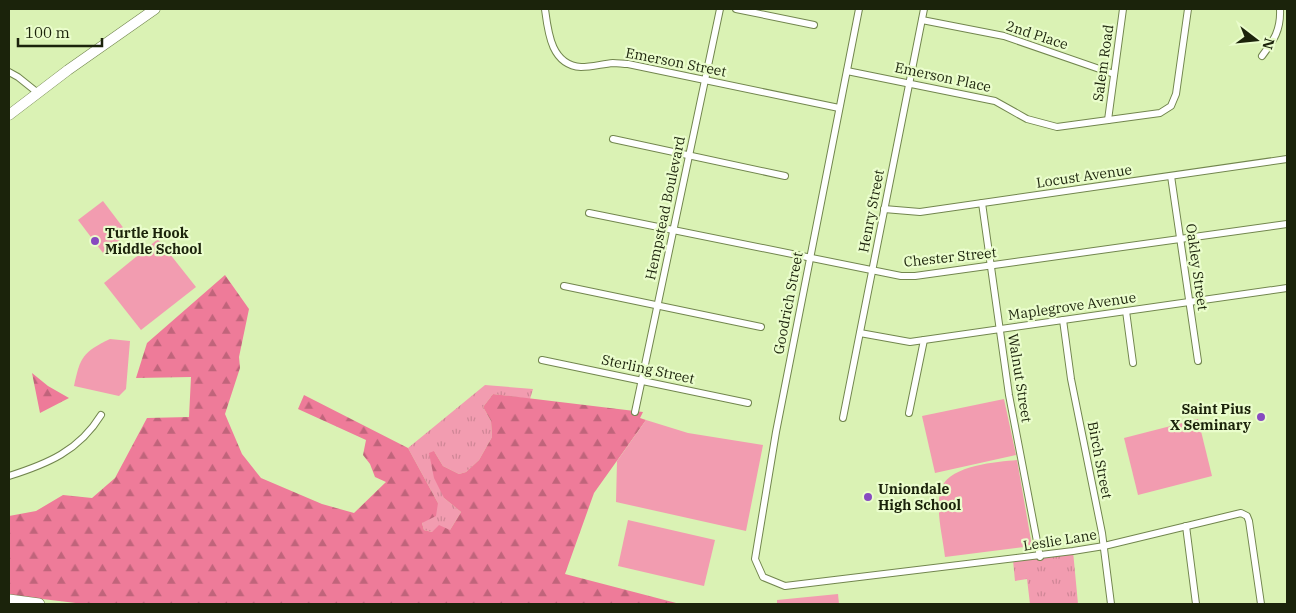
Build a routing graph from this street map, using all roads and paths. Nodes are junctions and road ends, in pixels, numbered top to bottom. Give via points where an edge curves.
1 (155, 9) edge
2 (545, 9) edge
3 (720, 9) edge
4 (736, 9) edge
5 (859, 9) edge
6 (924, 9) edge
7 (1122, 9) edge
8 (1188, 9) edge
9 (1280, 9) edge
10 (922, 20) junction
11 (814, 25) dead end
12 (1262, 56) dead end
13 (847, 70) junction
14 (9, 72) edge
15 (1114, 74) junction
16 (705, 80) junction
17 (909, 83) junction
18 (38, 93) junction
19 (839, 108) junction
20 (9, 115) edge
21 (1108, 120) junction
22 (613, 139) dead end
23 (689, 155) junction
24 (1287, 159) edge
25 (785, 176) dead end
26 (1171, 176) junction
27 (982, 203) junction
28 (884, 209) junction
29 (589, 213) dead end
30 (1287, 224) edge
31 (673, 230) junction
32 (1180, 239) junction
33 (810, 258) junction
34 (991, 266) junction
35 (872, 271) junction
36 (564, 286) dead end
37 (1287, 288) edge
38 (1189, 302) junction
39 (657, 305) junction
40 (1126, 311) junction
41 (1063, 320) junction
42 (761, 327) dead end
43 (1000, 329) junction
44 (860, 333) junction
45 (924, 340) junction
46 (542, 360) dead end
47 (1198, 361) dead end
48 (1133, 363) dead end
49 (642, 380) junction
50 (748, 403) dead end
51 (635, 412) dead end
52 (909, 413) dead end
53 (101, 415) dead end
54 (843, 418) dead end
55 (9, 476) edge
56 (1186, 526) junction
57 (1104, 546) junction
58 (1040, 557) junction
59 (785, 586) joint
60 (9, 600) edge
61 (39, 604) edge
62 (1111, 604) edge
63 (1196, 604) edge
64 (1261, 604) edge

1 - 18 main road
2 - 16 street, Emerson Street via 551,44 557,55 569,64 580,67 628,64
3 - 16 street, Hempstead Boulevard
4 - 11 street
5 - 13 street, Goodrich Street
6 - 10 street, Henry Street
7 - 15 street, Salem Road
8 - 21 street, Emerson Place via 1174,102 1160,113
9 - 12 street via 1276,37
10 - 15 street, 2nd Place via 1004,36
10 - 17 street, Henry Street
13 - 17 street, Emerson Place
13 - 19 street, Goodrich Street
14 - 18 street
15 - 21 street, Salem Road
16 - 19 street, Emerson Street
16 - 23 street, Hempstead Boulevard
17 - 21 street, Emerson Place via 995,101 1027,119 1047,125 1066,126
17 - 28 street, Henry Street
18 - 20 main road
19 - 33 street, Goodrich Street
22 - 23 street
23 - 25 street
23 - 31 street, Hempstead Boulevard
24 - 26 street, Locust Avenue
26 - 27 street, Locust Avenue
26 - 32 street, Oakley Street
27 - 28 street, Locust Avenue via 920,212
27 - 34 street, Walnut Street
28 - 35 street, Henry Street
29 - 31 street, Chester Street
30 - 32 street, Chester Street
31 - 33 street, Chester Street
31 - 39 street, Hempstead Boulevard
32 - 34 street, Chester Street
32 - 38 street, Oakley Street
33 - 35 street, Chester Street
33 - 59 street, Goodrich Street via 755,559 763,577
34 - 35 street, Chester Street via 915,276
34 - 43 street, Walnut Street
35 - 44 street, Henry Street
36 - 39 street
37 - 38 street, Maplegrove Avenue
38 - 40 street, Maplegrove Avenue
38 - 47 street, Oakley Street
39 - 42 street
39 - 49 street, Hempstead Boulevard
40 - 41 street, Maplegrove Avenue
40 - 48 street
41 - 43 street, Maplegrove Avenue
41 - 57 street, Birch Street via 1071,379
43 - 45 street, Maplegrove Avenue
43 - 58 street, Walnut Street via 1009,395
44 - 45 street, Maplegrove Avenue via 901,341
44 - 54 street, Henry Street
45 - 52 street
46 - 49 street, Sterling Street
49 - 50 street, Sterling Street
49 - 51 street, Hempstead Boulevard
53 - 55 street via 67,452
56 - 57 street, Leslie Lane
56 - 63 street
56 - 64 street, Leslie Lane via 1241,513 1247,516
57 - 58 street, Leslie Lane
57 - 62 street, Birch Street
58 - 59 street, Leslie Lane
60 - 61 highway

